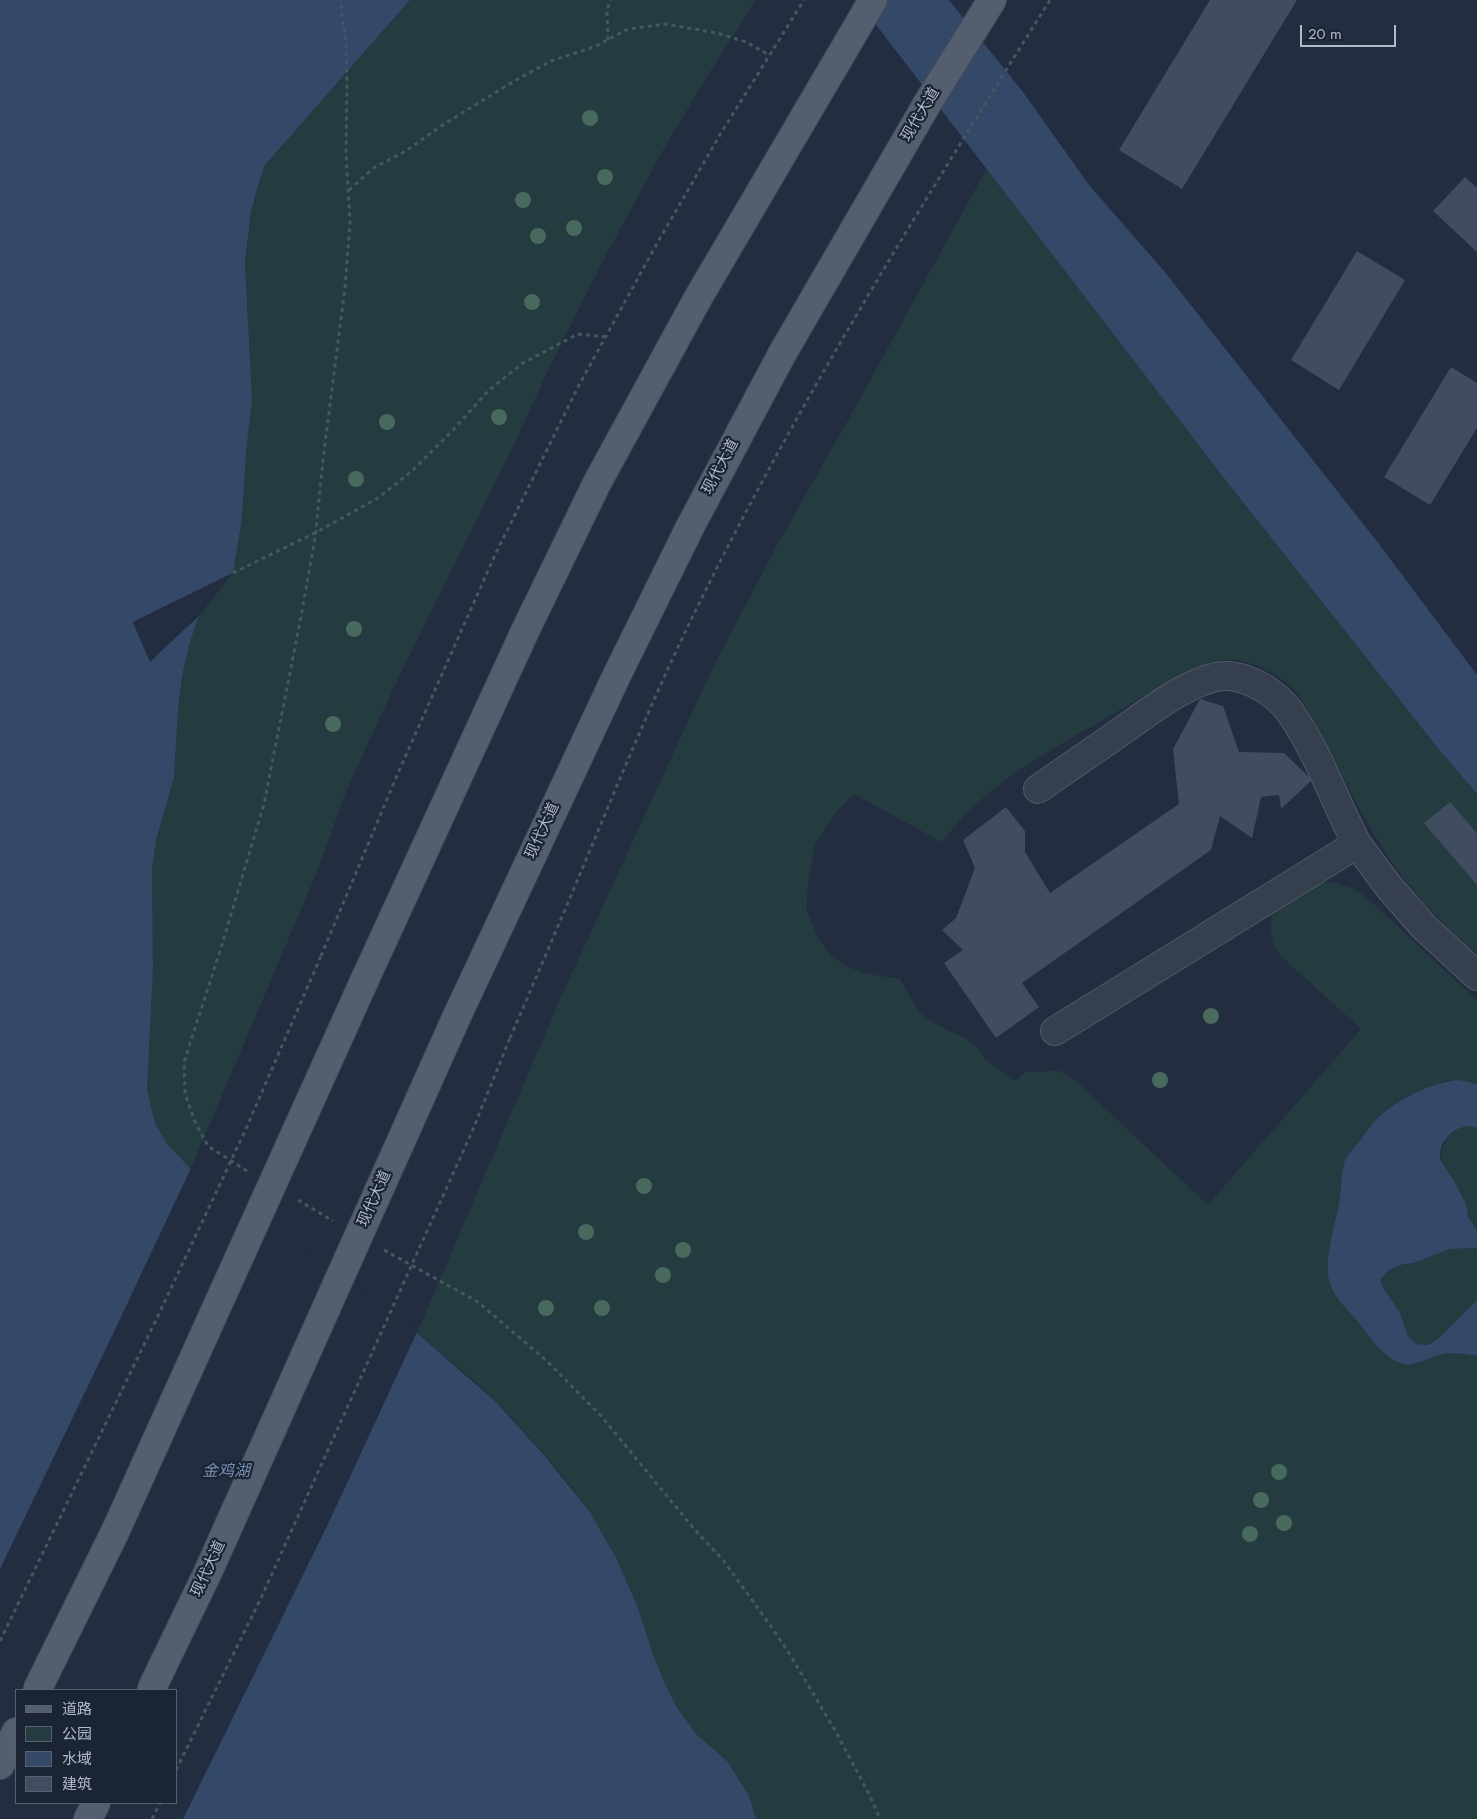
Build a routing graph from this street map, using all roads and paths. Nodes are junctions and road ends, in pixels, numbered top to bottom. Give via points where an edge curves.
1 (340, 0) edge
2 (611, 0) edge
3 (804, 0) edge
4 (992, 0) edge
5 (1050, 0) edge
6 (867, 9) edge
7 (608, 40) junction
8 (769, 56) junction
9 (347, 116) dead end
10 (348, 190) dead end
11 (606, 337) junction
12 (233, 573) dead end
13 (1038, 789) dead end
14 (1357, 844) junction
15 (1477, 976) edge
16 (1054, 1031) dead end
17 (0, 1641) edge
18 (37, 1689) edge
19 (151, 1689) edge
20 (15, 1734) edge
21 (0, 1765) edge
22 (178, 1766) edge
23 (96, 1804) edge
24 (160, 1804) edge
25 (88, 1819) edge
26 (152, 1819) edge

1 - 9 path via 346,43
2 - 7 path via 607,10
3 - 8 path
4 - 19 main road, 现代大道, bridge via 927,104 782,354 690,527 457,1016 208,1572
5 - 22 path, bridge via 864,301 807,400 690,622 643,723 471,1134 277,1564
6 - 18 main road, bridge via 698,298 596,483 366,977 115,1532
7 - 8 path via 628,29 666,24 746,42
7 - 10 path via 552,61 516,80 406,151 375,167
8 - 11 path via 720,133
11 - 12 path via 578,334 522,363 490,390 419,464 378,498
11 - 17 path, bridge via 495,555 245,1131
13 - 14 street via 1170,698 1202,681 1229,676 1251,682 1271,694 1289,711 1312,748
14 - 15 street via 1424,927
14 - 16 street
20 - 21 main road
23 - 25 main road
24 - 26 path

